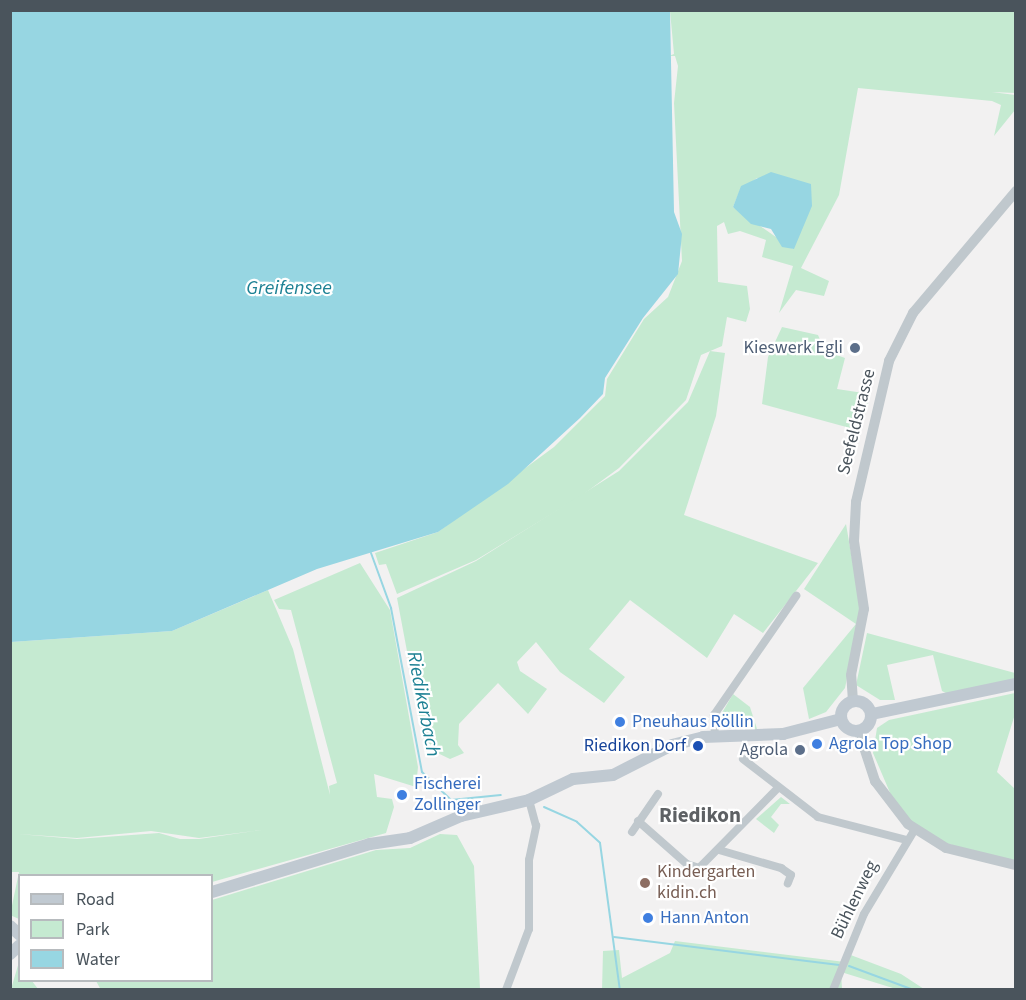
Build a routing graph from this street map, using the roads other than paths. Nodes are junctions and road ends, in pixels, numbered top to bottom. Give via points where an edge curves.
1 (1016, 190) edge
2 (796, 596) dead end
3 (1016, 684) edge
4 (853, 701) junction
5 (872, 714) junction
6 (841, 719) junction
7 (859, 732) junction
8 (715, 737) junction
9 (743, 759) dead end
10 (778, 788) junction
11 (658, 794) dead end
12 (529, 800) junction
13 (638, 821) junction
14 (915, 829) junction
15 (632, 832) dead end
16 (906, 840) junction
17 (719, 850) junction
18 (1016, 865) edge
19 (788, 884) dead end
20 (213, 891) edge
21 (506, 990) edge
22 (833, 990) edge

1 - 4 street, Seefeldstrasse via 913,314 889,361 856,502 854,541 864,609 851,675
2 - 8 street via 714,715
3 - 5 main road
4 - 5 main road via 867,705
4 - 6 main road
5 - 7 main road via 871,723
6 - 7 main road via 849,730
6 - 8 main road via 783,734
7 - 14 street via 875,781
8 - 12 main road via 667,746 618,773 573,779
9 - 10 street
10 - 16 street via 833,824
10 - 17 street
11 - 13 street
12 - 20 main road
12 - 21 street via 536,826 529,860 529,929
13 - 15 street
13 - 17 street via 693,868
14 - 16 street, Bühlenweg
14 - 18 street via 960,853
16 - 22 street, Bühlenweg via 864,914
17 - 19 street via 781,868 791,875

